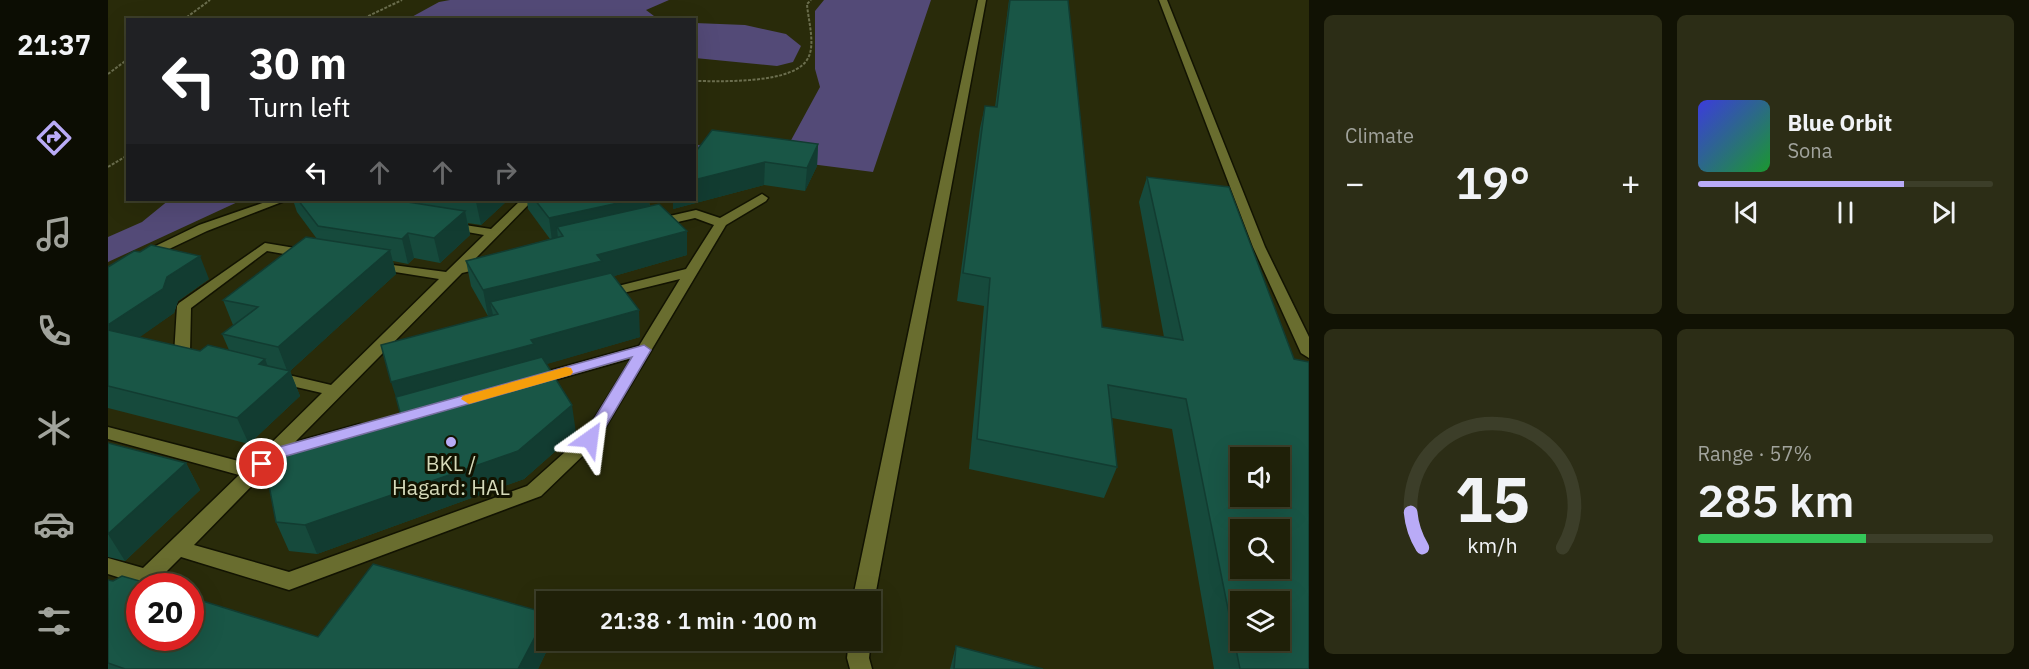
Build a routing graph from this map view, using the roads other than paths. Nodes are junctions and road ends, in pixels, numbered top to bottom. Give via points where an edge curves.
1 (982, 0) edge
2 (1163, 0) edge
3 (762, 198) dead end
4 (278, 201) edge
5 (525, 202) edge
6 (436, 223) edge
7 (722, 223) junction
8 (639, 227) edge
9 (494, 233) junction
10 (322, 256) edge
11 (502, 260) edge
12 (357, 262) edge
13 (691, 272) junction
14 (108, 274) edge
15 (452, 274) junction
16 (589, 298) edge
17 (407, 344) edge
18 (644, 350) junction
19 (373, 352) junction
20 (1309, 353) edge
21 (204, 360) edge
22 (258, 373) edge
23 (520, 385) edge
24 (335, 391) junction
25 (372, 426) edge
26 (108, 433) edge
27 (270, 455) junction
28 (254, 472) junction
29 (178, 548) junction
30 (108, 566) edge
31 (131, 573) edge
32 (152, 573) edge
33 (865, 591) edge
34 (859, 651) edge
35 (861, 669) edge

1 - 33 lane
2 - 20 lane via 1258,247
3 - 7 lane
4 - 14 lane via 203,228
5 - 9 lane
6 - 9 lane
7 - 8 lane via 696,214
7 - 13 lane
9 - 15 lane
10 - 21 lane via 265,247 184,306 182,355
11 - 15 lane
12 - 15 lane
13 - 16 lane
13 - 18 lane
15 - 19 lane
17 - 19 lane
18 - 23 lane
18 - 29 lane via 590,439 534,490 289,580
19 - 24 lane
22 - 24 lane
24 - 27 lane
25 - 27 lane
26 - 28 lane
27 - 28 lane
28 - 29 lane
29 - 32 lane
30 - 31 lane
34 - 35 lane

